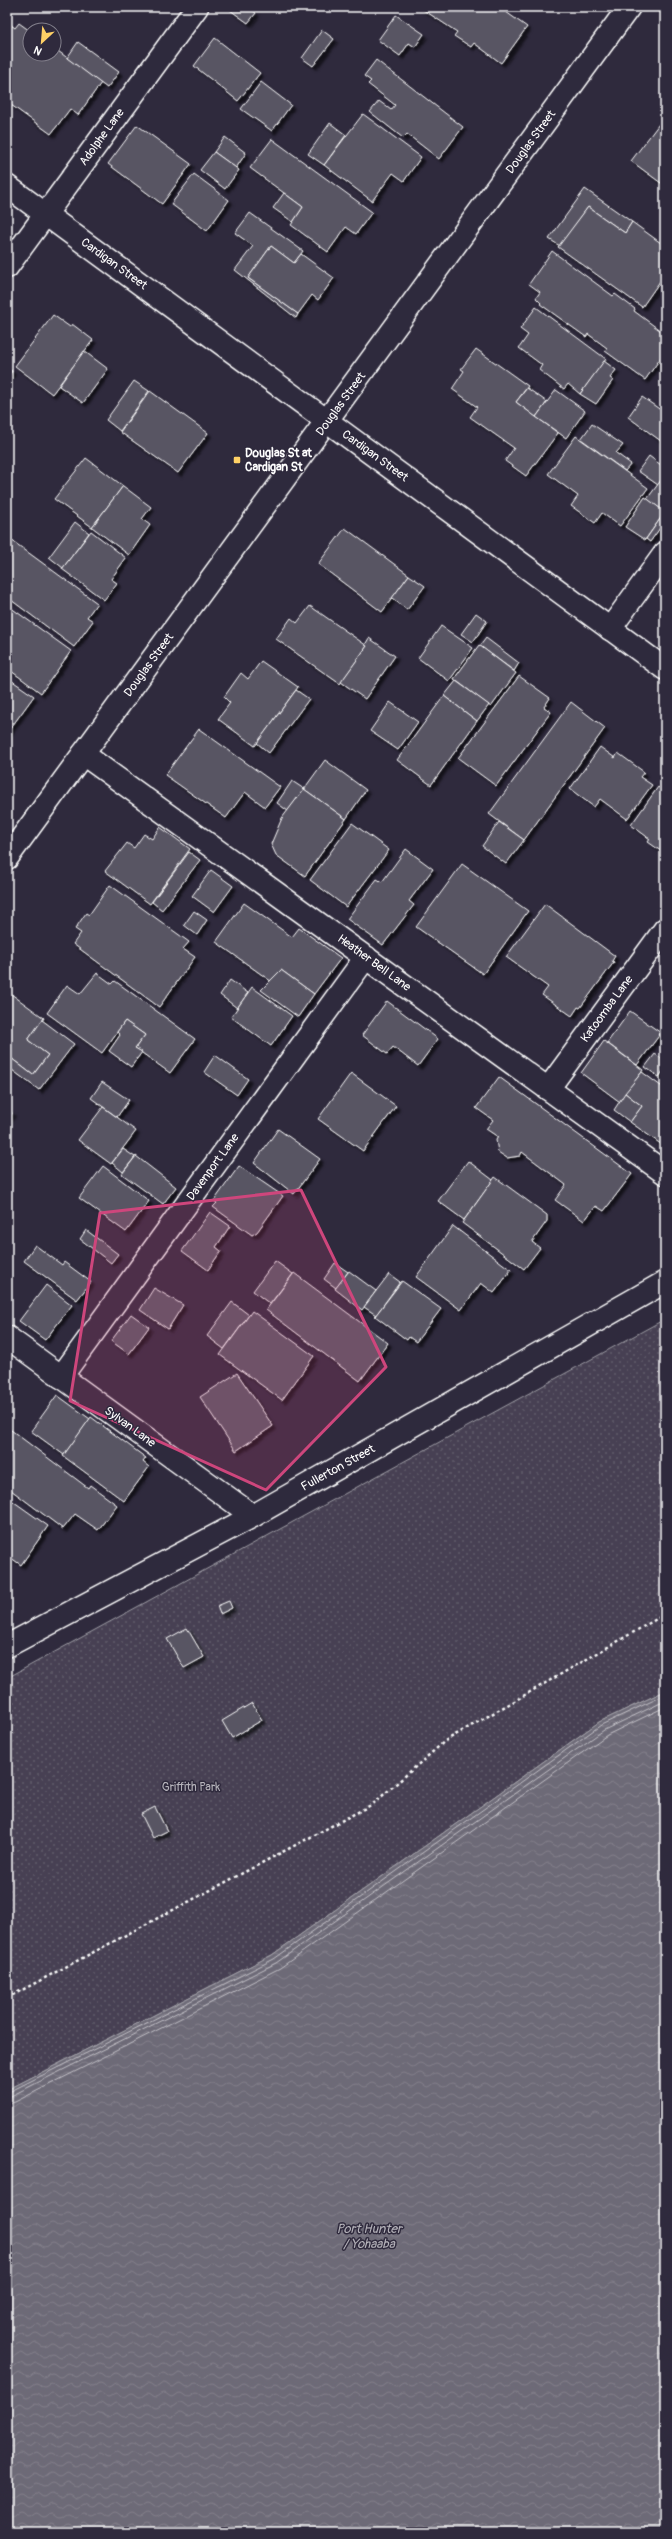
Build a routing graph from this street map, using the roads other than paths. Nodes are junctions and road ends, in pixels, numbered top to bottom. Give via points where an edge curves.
1 (197, 7) edge
2 (630, 7) edge
3 (7, 186) edge
4 (46, 214) junction
5 (7, 267) edge
6 (328, 422) junction
7 (665, 553) edge
8 (610, 629) junction
9 (665, 669) edge
10 (83, 754) junction
11 (7, 858) edge
12 (665, 929) edge
13 (366, 957) junction
14 (548, 1089) junction
15 (665, 1173) edge
16 (665, 1282) edge
17 (7, 1337) edge
18 (61, 1376) junction
19 (253, 1516) junction
20 (7, 1646) edge

1 - 4 street, Adolphe Lane
2 - 6 street, Douglas Street
3 - 4 street, Cardigan Street
4 - 5 street, Adolphe Lane
4 - 6 street, Cardigan Street
6 - 8 street, Cardigan Street
6 - 10 street, Douglas Street
7 - 8 street
8 - 9 street, Cardigan Street
10 - 11 street, Douglas Street
10 - 13 street, Heather Bell Lane
12 - 14 street, Katoomba Lane
13 - 14 street, Heather Bell Lane
13 - 18 street, Davenport Lane
14 - 15 street, Heather Bell Lane
16 - 19 street, Fullerton Street
17 - 18 street, Sylvan Lane
18 - 19 street, Sylvan Lane
19 - 20 street, Fullerton Street

